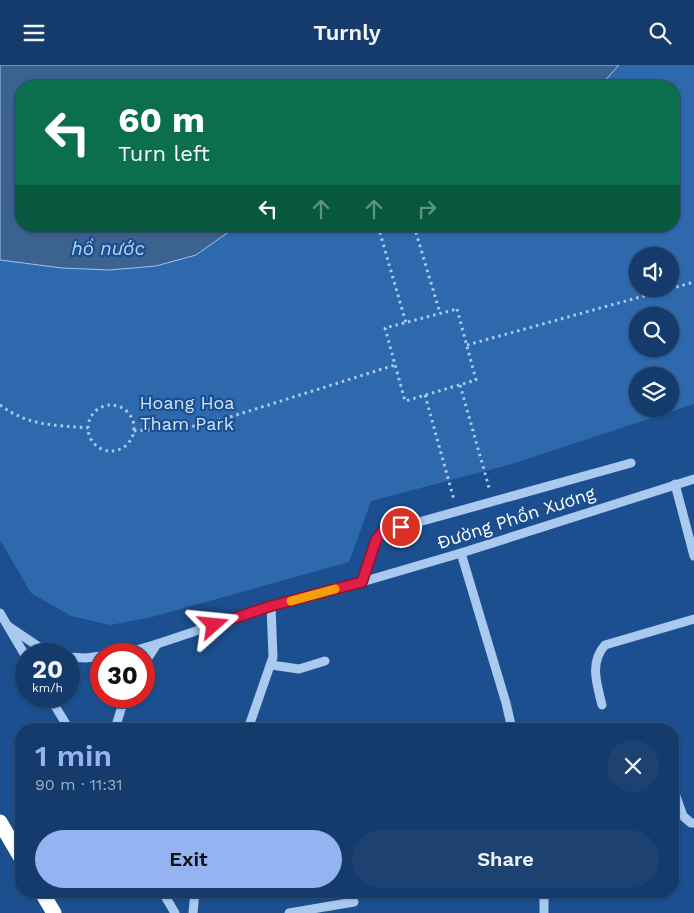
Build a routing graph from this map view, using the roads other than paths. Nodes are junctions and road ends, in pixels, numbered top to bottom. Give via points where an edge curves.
1 (631, 463) dead end
2 (694, 479) edge
3 (675, 484) junction
4 (461, 553) junction
5 (694, 556) edge
6 (362, 582) junction
7 (271, 606) junction
8 (0, 613) edge
9 (694, 619) edge
10 (8, 626) junction
11 (18, 643) edge
12 (33, 643) edge
13 (157, 644) joint
14 (155, 647) edge
15 (325, 661) dead end
16 (271, 665) junction
17 (602, 705) dead end
18 (56, 708) edge
19 (120, 708) edge
20 (65, 723) edge
21 (116, 723) edge
22 (250, 723) edge
23 (511, 723) edge
24 (679, 805) edge
25 (0, 822) edge
26 (694, 823) edge
27 (15, 848) edge
28 (45, 898) edge
29 (166, 898) edge
30 (194, 898) edge
31 (544, 898) edge
32 (354, 902) dead end
33 (54, 913) edge
34 (175, 913) edge
35 (193, 913) edge
36 (290, 913) edge
37 (544, 913) edge

1 - 6 street via 382,532 376,540
2 - 3 street, Đường Phồn Xương
3 - 4 street, Đường Phồn Xương
3 - 5 street
4 - 6 street, Đường Phồn Xương
4 - 23 street
6 - 7 street, Đường Phồn Xương
7 - 13 street, Đường Phồn Xương
7 - 16 street
8 - 10 street
9 - 17 street via 605,645 599,651 595,665
10 - 11 street
10 - 12 street
13 - 14 street
15 - 16 street via 299,669
16 - 22 street
18 - 20 street
19 - 21 street
24 - 26 street via 683,816
25 - 27 highway
28 - 33 highway
29 - 34 street
30 - 35 street
31 - 37 street
32 - 36 street

